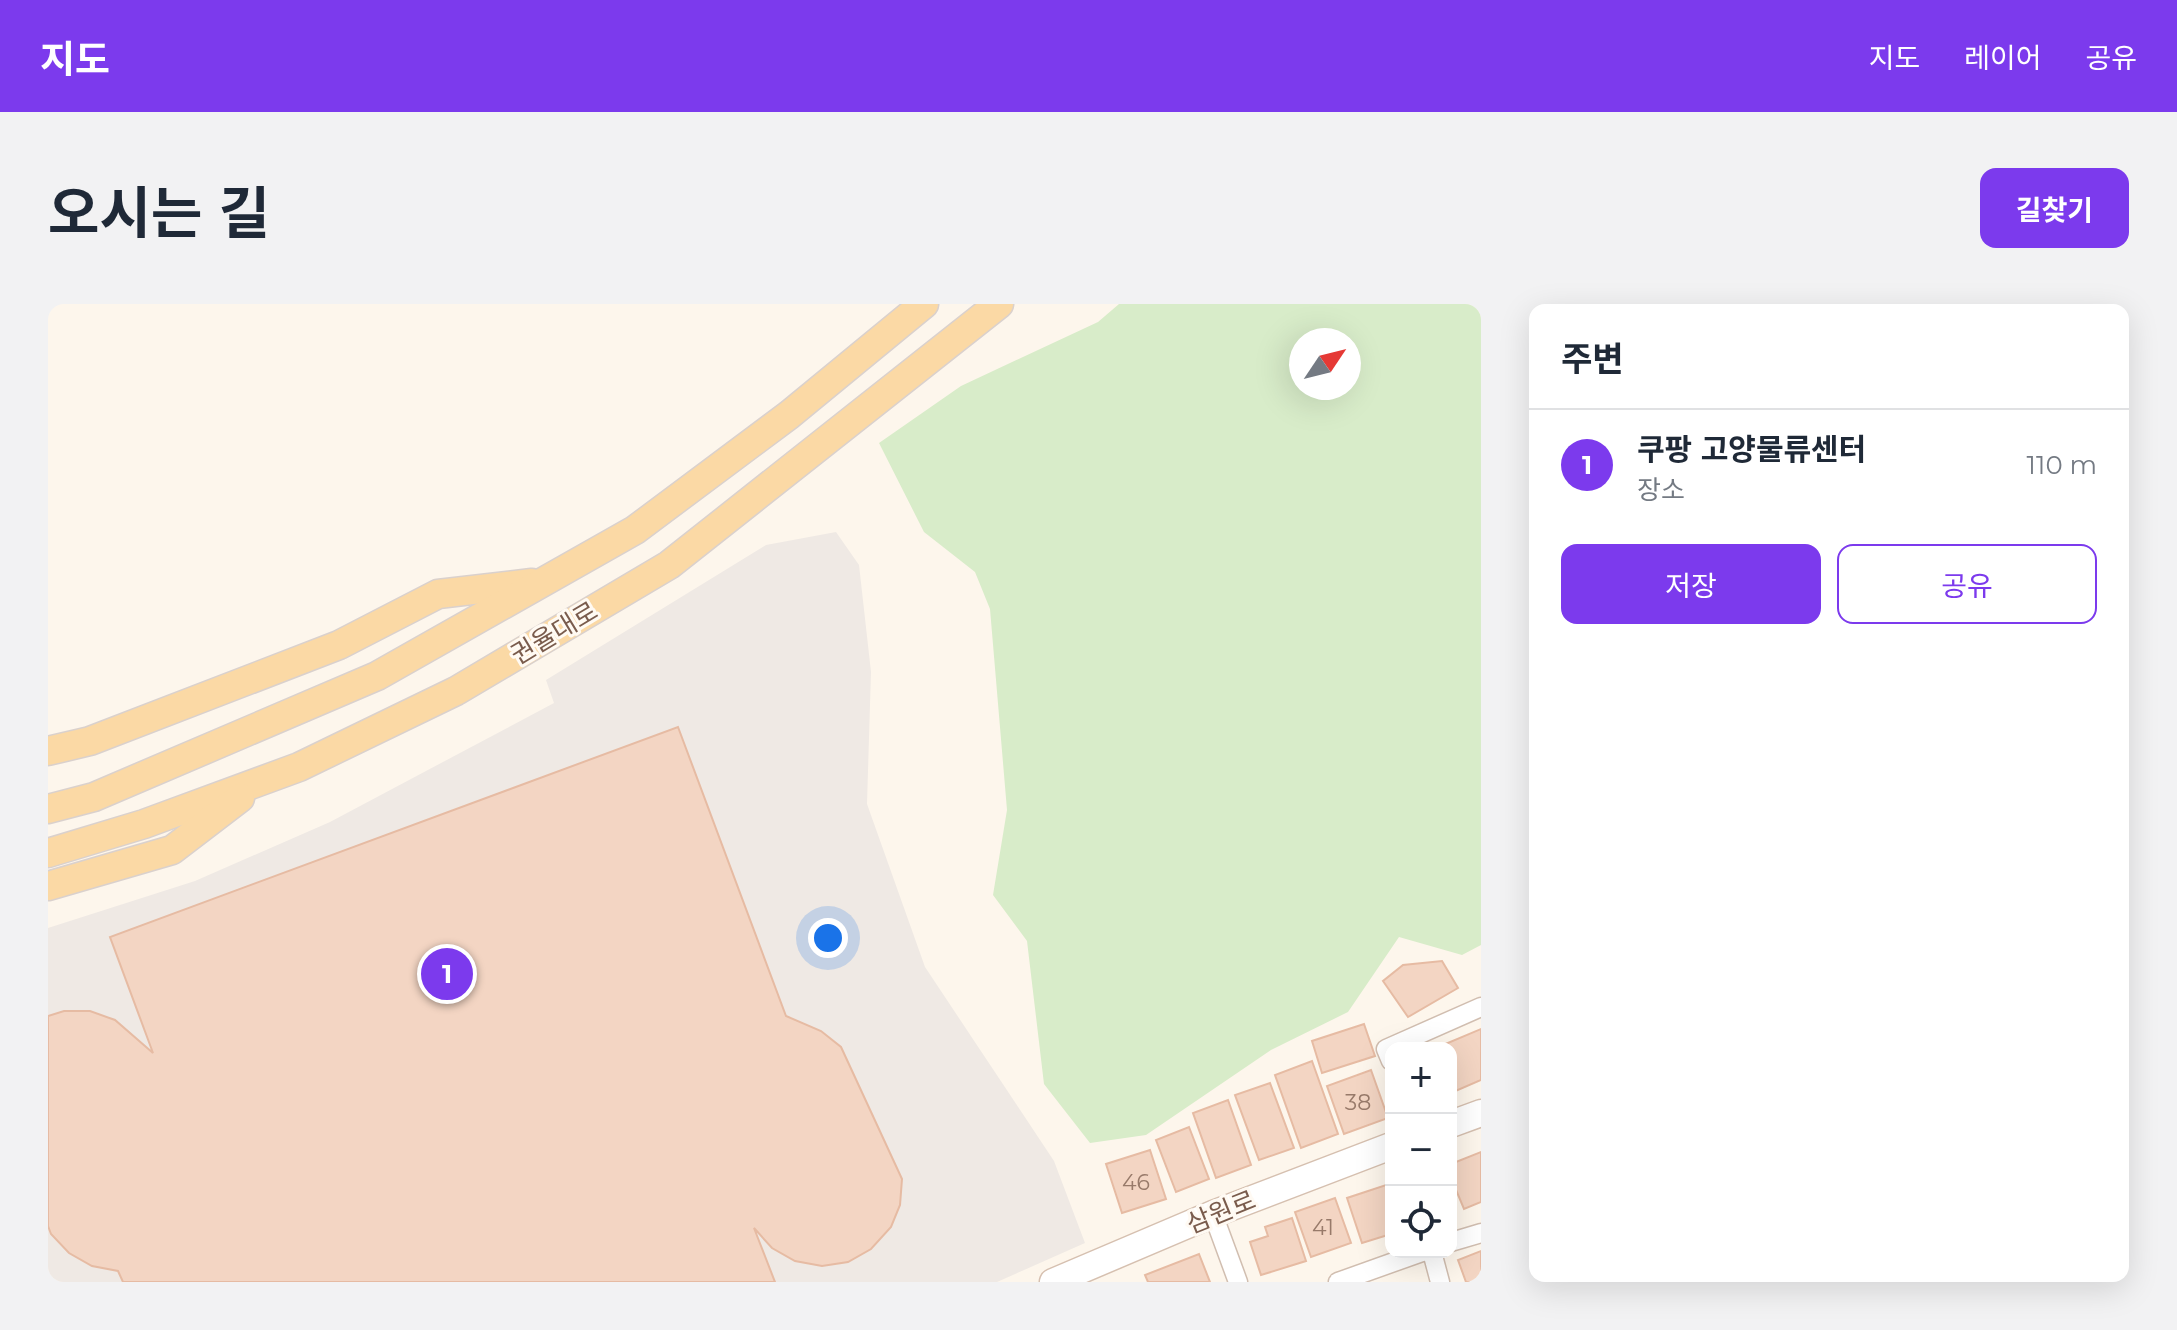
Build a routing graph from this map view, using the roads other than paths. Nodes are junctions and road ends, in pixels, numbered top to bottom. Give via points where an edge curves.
1 (924, 304) edge
2 (999, 304) edge
3 (545, 581) junction
4 (48, 751) edge
5 (263, 780) junction
6 (48, 809) edge
7 (48, 853) edge
8 (48, 886) edge
9 (1481, 1007) edge
10 (1402, 1042) edge
11 (1481, 1113) edge
12 (1457, 1122) edge
13 (1385, 1148) edge
14 (1213, 1214) junction
15 (1481, 1233) edge
16 (1457, 1240) edge
17 (1405, 1258) edge
18 (1434, 1258) edge
19 (1053, 1282) edge
20 (1238, 1282) edge
21 (1338, 1282) edge
22 (1440, 1282) edge

1 - 3 main road, 권율대로 via 789,415 635,530
2 - 5 main road, 권율대로 via 669,565 456,691
3 - 4 main road via 438,594 339,645 90,741
3 - 6 main road, 권율대로 via 377,676 94,797
5 - 7 main road, 권율대로
5 - 8 main road via 172,850
9 - 10 street
11 - 12 main road
13 - 14 main road, 삼원로
14 - 19 main road, 삼원로
14 - 20 street
15 - 16 street
17 - 21 street
18 - 22 street

